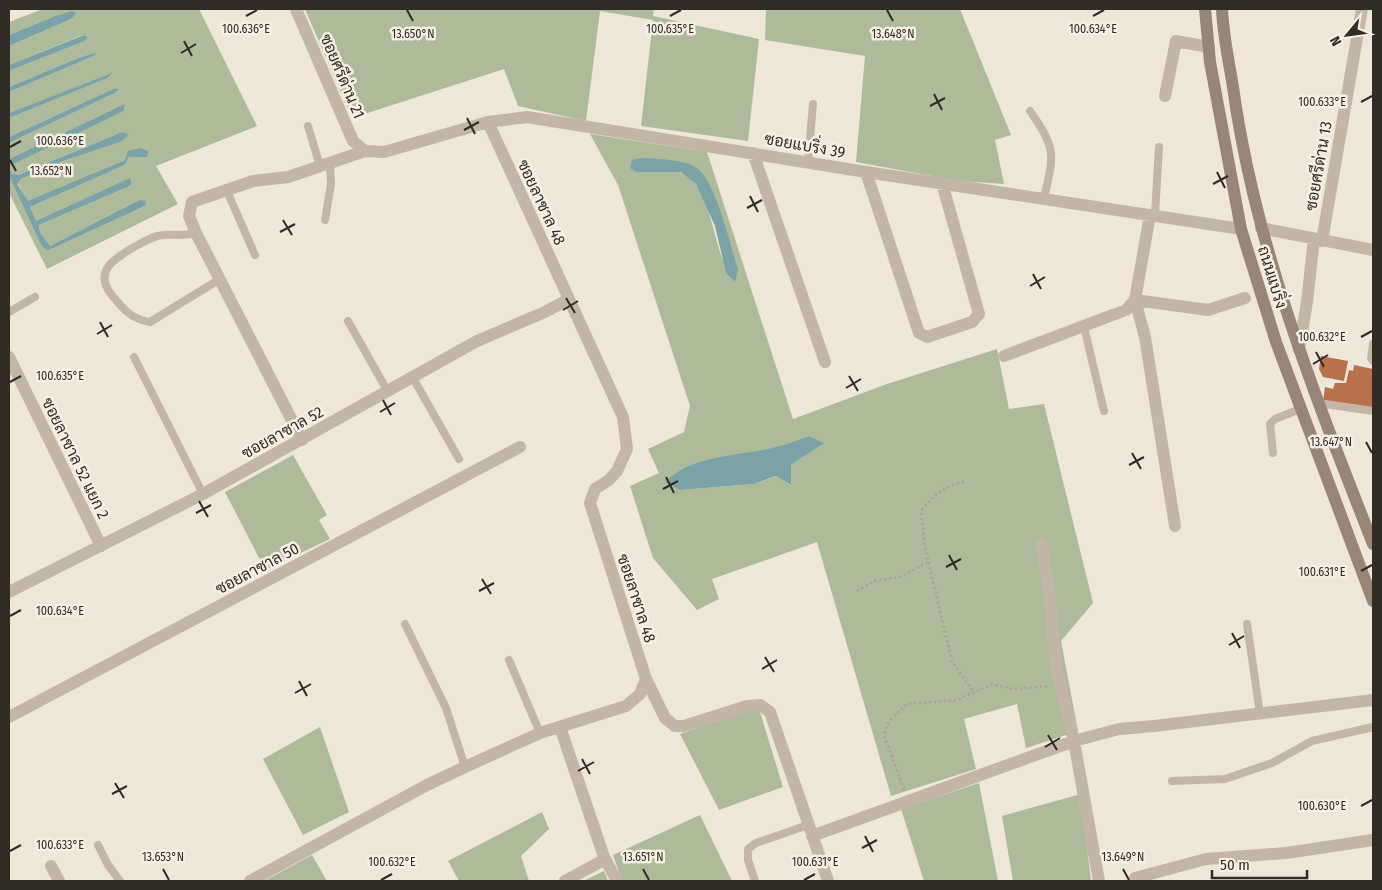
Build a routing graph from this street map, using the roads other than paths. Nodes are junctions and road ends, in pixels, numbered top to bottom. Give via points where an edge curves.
1 (296, 9) edge
2 (1205, 9) edge
3 (1222, 9) edge
4 (1362, 9) edge
5 (1209, 47) junction
6 (1165, 96) dead end
7 (813, 104) dead end
8 (1030, 111) dead end
9 (488, 122) junction
10 (308, 126) dead end
11 (1159, 147) dead end
12 (365, 151) junction
13 (753, 153) junction
14 (808, 161) junction
15 (325, 164) junction
16 (866, 172) junction
17 (942, 183) junction
18 (227, 191) junction
19 (1044, 198) junction
20 (1152, 215) junction
21 (325, 220) dead end
22 (1261, 228) junction
23 (1242, 229) junction
24 (196, 233) junction
25 (1318, 240) junction
26 (1373, 250) edge
27 (255, 255) dead end
28 (220, 279) junction
29 (35, 297) dead end
30 (1245, 298) dead end
31 (568, 299) junction
32 (1135, 300) junction
33 (9, 312) edge
34 (348, 321) dead end
35 (1084, 328) junction
36 (1373, 344) edge
37 (1299, 350) junction
38 (1004, 356) dead end
39 (9, 357) edge
40 (134, 357) dead end
41 (1373, 361) edge
42 (825, 362) dead end
43 (413, 378) junction
44 (388, 392) junction
45 (1318, 403) junction
46 (1300, 409) junction
47 (1104, 411) dead end
48 (1373, 411) edge
49 (302, 440) junction
50 (520, 447) dead end
51 (1273, 453) dead end
52 (459, 459) dead end
53 (203, 494) junction
54 (1175, 526) dead end
55 (1042, 544) dead end
56 (1373, 544) edge
57 (101, 546) junction
58 (9, 592) edge
59 (1373, 601) edge
60 (404, 624) dead end
61 (1247, 624) dead end
62 (509, 660) dead end
63 (646, 680) junction
64 (1373, 700) edge
65 (1260, 714) junction
66 (9, 717) edge
67 (560, 727) junction
68 (1373, 727) edge
69 (540, 733) junction
70 (1074, 741) junction
71 (465, 767) junction
72 (1172, 781) dead end
73 (810, 830) junction
74 (1373, 840) edge
75 (98, 845) dead end
76 (604, 857) junction
77 (51, 866) dead end
78 (1135, 878) dead end
79 (59, 881) edge
80 (120, 881) edge
81 (250, 881) edge
82 (565, 881) edge
83 (617, 881) edge
84 (755, 881) edge
85 (828, 881) edge
86 (1099, 881) edge

1 - 12 street, ซอยศรีด่าน 21 via 354,141
2 - 5 main road, ถนนแบริ่ง
3 - 22 main road, ถนนแบริ่ง via 1237,120
4 - 25 street, ซอยศรีด่าน 13
5 - 6 street via 1176,41
5 - 23 main road, ถนนแบริ่ง via 1220,123
7 - 14 lane
8 - 19 lane via 1052,150
9 - 12 street, ซอยแบริ่ง 39 via 384,152
9 - 13 street, ซอยแบริ่ง 39 via 527,117
9 - 31 street, ซอยลาซาล 48
10 - 15 lane
11 - 20 lane
12 - 15 street, ซอยแบริ่ง 39
13 - 14 street, ซอยแบริ่ง 39
13 - 42 street
14 - 16 street, ซอยแบริ่ง 39
15 - 18 street, ซอยแบริ่ง 39 via 288,176 253,181
15 - 21 lane via 331,184
16 - 17 street, ซอยแบริ่ง 39
16 - 17 street via 919,333 927,337 972,322 979,314
17 - 19 street, ซอยแบริ่ง 39
18 - 24 street, ซอยแบริ่ง 39 via 192,202 189,216
18 - 27 lane
19 - 20 street, ซอยแบริ่ง 39
20 - 23 street, ซอยแบริ่ง 39
20 - 32 street
22 - 25 street
22 - 37 main road, ถนนแบริ่ง
23 - 46 main road, ถนนแบริ่ง
24 - 28 street
24 - 28 lane via 150,238 114,259 104,277 109,291 126,312 138,320 150,322
25 - 26 street
25 - 37 street, ซอยศรีด่าน 13
28 - 49 street
29 - 33 lane
30 - 32 street via 1208,310
31 - 43 street, ซอยลาซาล 52 via 476,341
31 - 63 street, ซอยลาซาล 48 via 623,418 628,449 617,471 595,489 590,503
32 - 35 street via 1126,310
32 - 54 street via 1145,337
34 - 44 lane
35 - 38 street
35 - 47 lane
36 - 41 lane
37 - 45 main road, ถนนแบริ่ง
39 - 57 street, ซอยลาซาล 52 แยก 2
40 - 53 lane
43 - 44 street, ซอยลาซาล 52
43 - 52 lane
44 - 49 street, ซอยลาซาล 52
45 - 48 lane
45 - 56 main road, ถนนแบริ่ง
46 - 51 lane via 1270,424
46 - 59 main road, ถนนแบริ่ง
49 - 53 street, ซอยลาซาล 52
50 - 66 street, ซอยลาซาล 50
53 - 57 street, ซอยลาซาล 52
55 - 70 street via 1056,668
57 - 58 street, ซอยลาซาล 52
60 - 71 lane via 446,708
61 - 65 lane
62 - 69 lane
63 - 67 street via 640,694 626,706
63 - 73 street, ซอยลาซาล 48 via 666,718 675,726 747,706 760,705 770,712
64 - 65 street
65 - 70 street via 1119,728
67 - 69 street
67 - 76 street
68 - 72 lane via 1312,741 1272,763 1225,779
69 - 71 street
70 - 73 street via 908,801
70 - 86 street
71 - 81 street
73 - 84 lane via 756,843 748,849
73 - 85 street
74 - 78 street via 1286,853 1206,859
75 - 80 lane
76 - 82 street
76 - 83 street
77 - 79 street

